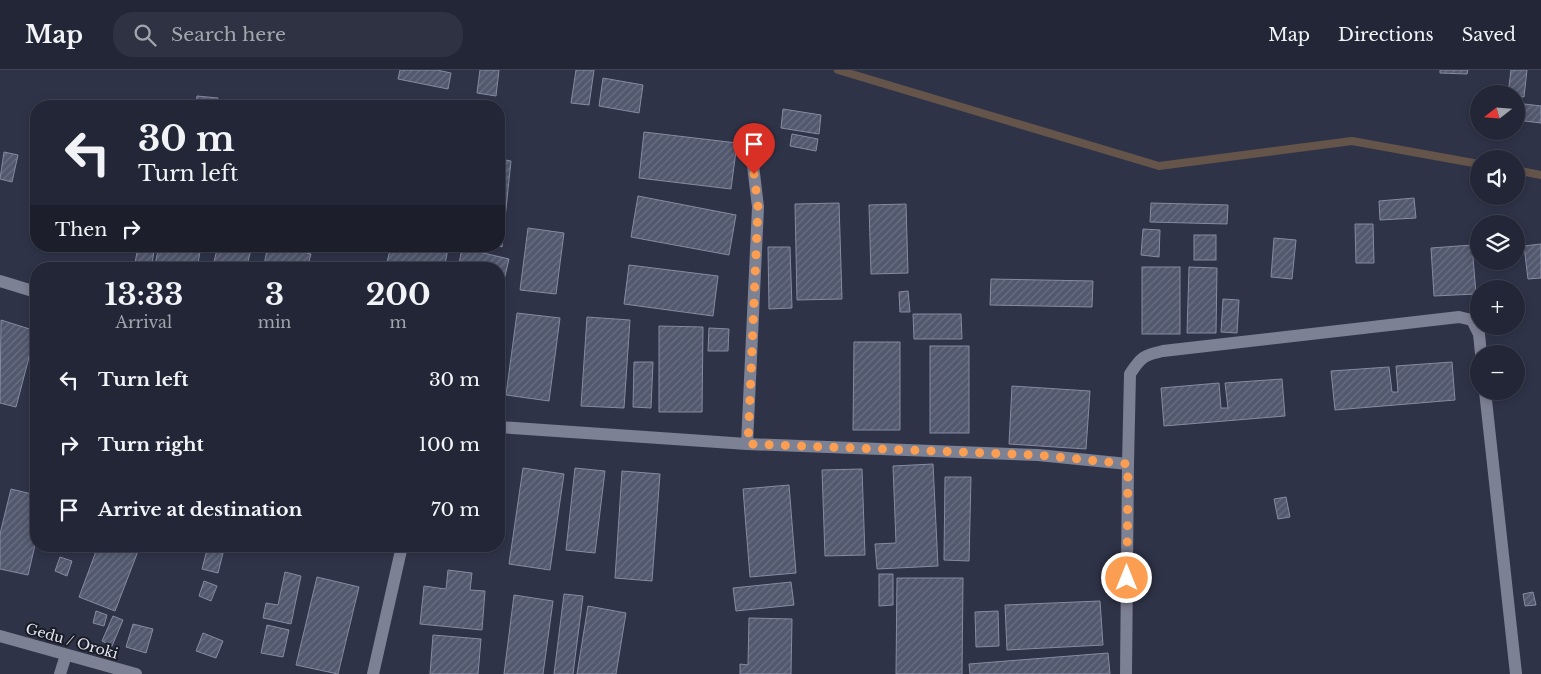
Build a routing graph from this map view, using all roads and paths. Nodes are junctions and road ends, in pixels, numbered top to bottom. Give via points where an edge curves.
1 (750, 140) dead end
2 (0, 281) edge
3 (30, 290) edge
4 (1480, 345) edge
5 (1486, 400) edge
6 (505, 427) edge
7 (748, 444) junction
8 (1128, 464) junction
9 (401, 552) edge
10 (0, 636) edge
11 (66, 655) junction
12 (60, 674) edge
13 (136, 674) edge
14 (373, 674) edge
15 (1126, 674) edge
16 (1516, 674) edge

1 - 7 street via 758,207
2 - 3 street
4 - 8 street via 1472,320 1460,317 1147,354 1130,374
5 - 16 street
6 - 7 street
7 - 8 street via 1038,455
8 - 15 street
9 - 14 street
10 - 11 street, Gedu / Oroki
11 - 12 street
11 - 13 street, Gedu / Oroki

